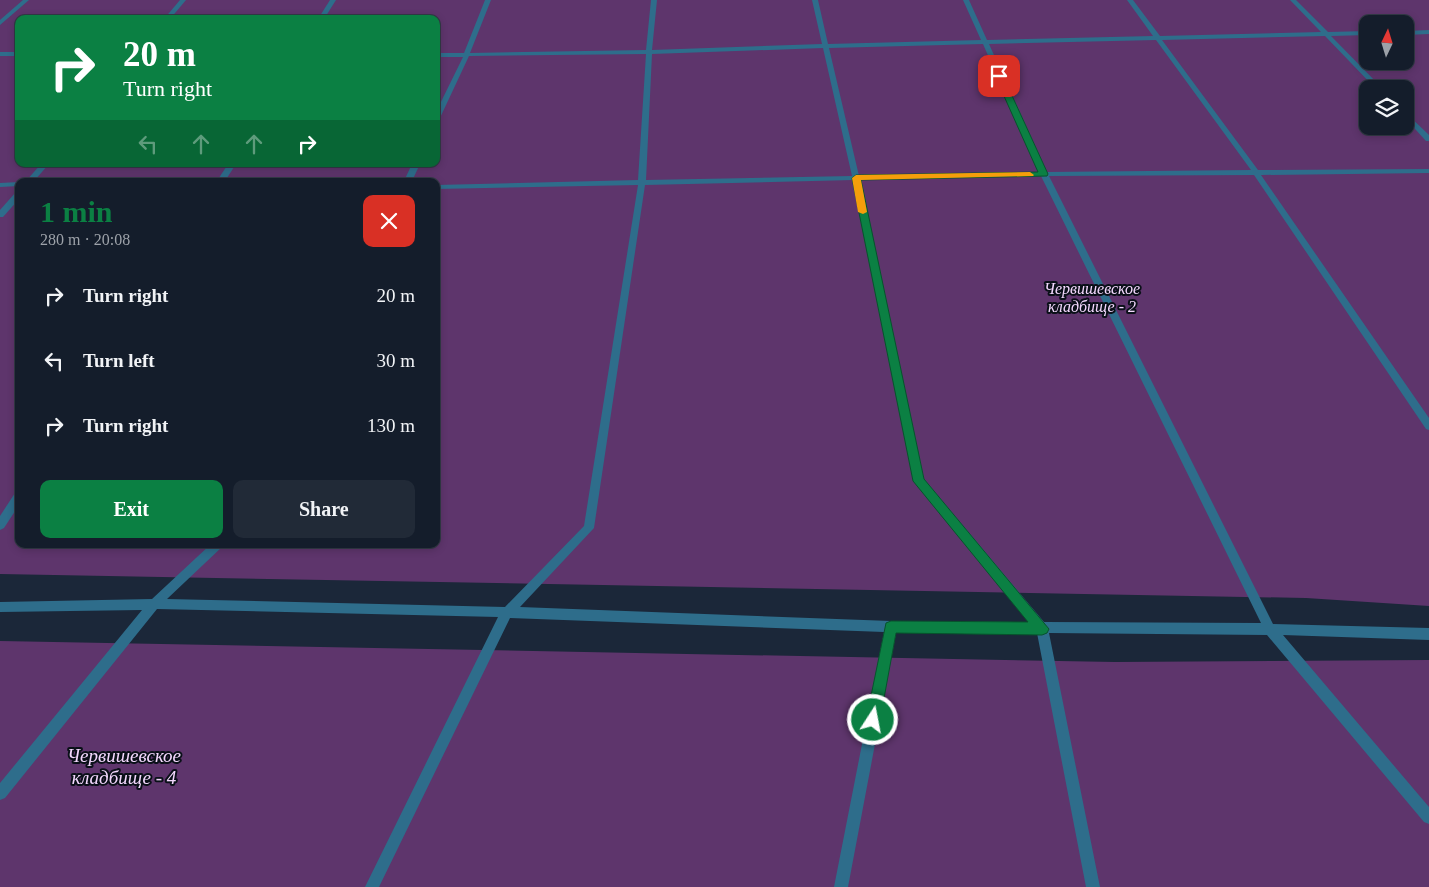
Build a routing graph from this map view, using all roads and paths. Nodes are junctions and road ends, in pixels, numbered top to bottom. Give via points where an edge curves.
1 (26, 0) edge
2 (183, 0) edge
3 (333, 0) edge
4 (488, 0) edge
5 (654, 0) edge
6 (815, 0) edge
7 (966, 0) edge
8 (1130, 0) edge
9 (1293, 0) edge
10 (170, 15) edge
11 (324, 15) edge
12 (0, 23) edge
13 (1429, 32) edge
14 (1359, 33) edge
15 (1414, 33) edge
16 (1327, 34) junction
17 (1158, 39) junction
18 (984, 43) junction
19 (825, 46) junction
20 (649, 52) junction
21 (0, 54) edge
22 (15, 54) edge
23 (440, 55) edge
24 (466, 56) junction
25 (1371, 80) edge
26 (440, 111) edge
27 (1414, 123) edge
28 (1429, 139) edge
29 (42, 167) edge
30 (230, 167) edge
31 (1429, 171) edge
32 (1256, 172) junction
33 (1044, 174) junction
34 (33, 178) edge
35 (223, 178) edge
36 (856, 178) junction
37 (642, 183) junction
38 (15, 184) edge
39 (0, 185) edge
40 (440, 188) edge
41 (15, 198) edge
42 (0, 215) edge
43 (1429, 426) edge
44 (15, 502) edge
45 (0, 525) edge
46 (214, 548) edge
47 (154, 604) junction
48 (0, 606) edge
49 (507, 612) junction
50 (891, 627) junction
51 (1042, 629) junction
52 (1270, 629) junction
53 (1429, 634) edge
54 (0, 793) edge
55 (1429, 817) edge
56 (372, 887) edge
57 (841, 887) edge
58 (1093, 887) edge

1 - 12 lane
2 - 10 lane
3 - 11 lane
4 - 24 lane
5 - 20 lane
6 - 19 lane
7 - 18 lane
8 - 17 lane
9 - 16 lane
13 - 15 lane
14 - 16 lane
16 - 17 lane
16 - 25 lane
17 - 18 lane
17 - 32 lane
18 - 19 lane
18 - 33 lane
19 - 20 lane
19 - 36 lane
20 - 24 lane
20 - 37 lane
21 - 22 lane
23 - 24 lane
24 - 26 lane
27 - 28 lane
29 - 34 lane
30 - 35 lane
31 - 32 lane
32 - 33 lane
32 - 43 lane
33 - 36 lane
33 - 52 lane
36 - 37 lane
36 - 51 lane via 919,481
37 - 40 lane
37 - 49 lane via 589,528
38 - 39 lane
41 - 42 lane
44 - 45 lane
46 - 47 lane
47 - 48 lane
47 - 49 lane
47 - 54 lane
49 - 50 lane
49 - 56 lane
50 - 51 lane
50 - 57 lane
51 - 52 lane
51 - 58 lane
52 - 53 lane
52 - 55 lane

